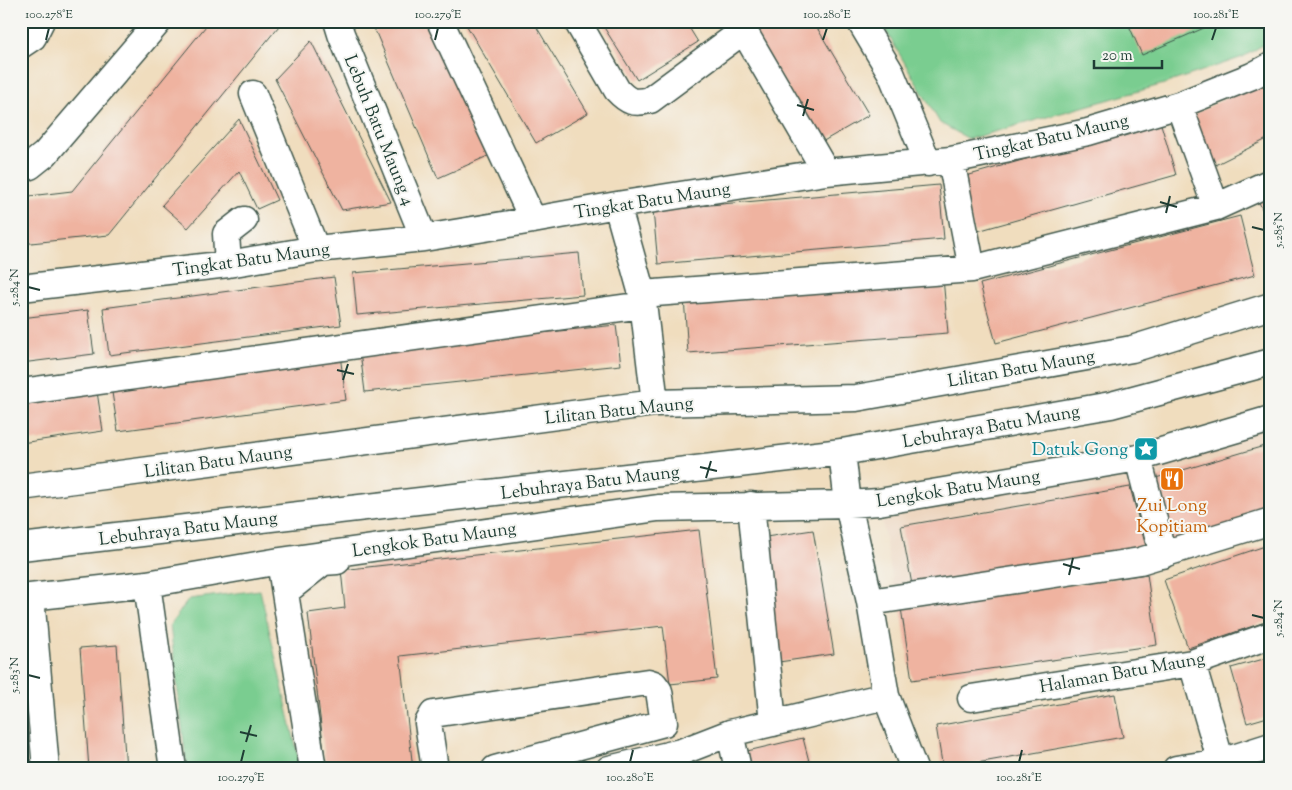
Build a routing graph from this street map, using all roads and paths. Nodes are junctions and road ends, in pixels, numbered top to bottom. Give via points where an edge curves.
1 (41, 21) edge
2 (159, 21) edge
3 (337, 21) edge
4 (440, 21) edge
5 (577, 21) edge
6 (860, 21) edge
7 (741, 26) edge
8 (21, 44) edge
9 (1271, 66) edge
10 (253, 94) dead end
11 (1179, 105) junction
12 (940, 162) junction
13 (21, 168) edge
14 (826, 172) junction
15 (1271, 182) edge
16 (618, 205) junction
17 (1216, 207) junction
18 (244, 220) dead end
19 (533, 220) junction
20 (424, 238) junction
21 (316, 249) junction
22 (228, 264) junction
23 (972, 269) junction
24 (21, 288) edge
25 (643, 299) junction
26 (1271, 306) edge
27 (1271, 362) edge
28 (21, 392) edge
29 (655, 403) junction
30 (1271, 419) edge
31 (842, 452) junction
32 (1138, 458) junction
33 (21, 487) edge
34 (848, 504) junction
35 (751, 505) junction
36 (1271, 521) edge
37 (650, 523) dead end
38 (21, 548) edge
39 (1163, 555) junction
40 (280, 561) junction
41 (147, 584) junction
42 (285, 592) junction
43 (26, 598) edge
44 (870, 602) junction
45 (1271, 636) edge
46 (1192, 663) junction
47 (886, 696) junction
48 (971, 698) dead end
49 (773, 723) junction
50 (730, 733) junction
51 (1271, 746) edge
52 (683, 760) edge
53 (1222, 766) edge
54 (46, 769) edge
55 (173, 769) edge
56 (313, 769) edge
57 (435, 769) edge
58 (495, 769) edge
59 (609, 769) edge
60 (738, 769) edge
61 (914, 769) edge
62 (1176, 769) edge

1 - 8 street via 33,37
2 - 13 street via 45,154 30,166
3 - 20 street, Lebuh Batu Maung 4
4 - 19 street
5 - 7 street via 617,90 626,99 638,103 650,100
6 - 12 street
7 - 14 street
9 - 11 street, Tingkat Batu Maung
10 - 21 street
11 - 12 street, Tingkat Batu Maung via 1088,132
11 - 17 street
12 - 14 street, Tingkat Batu Maung
12 - 23 street
14 - 16 street, Tingkat Batu Maung
15 - 17 street
16 - 19 street, Tingkat Batu Maung
16 - 25 street
17 - 23 street
18 - 22 street via 226,234
19 - 20 street, Tingkat Batu Maung
20 - 21 street, Tingkat Batu Maung
21 - 22 street, Tingkat Batu Maung
22 - 24 street, Tingkat Batu Maung
23 - 25 street
25 - 28 street
25 - 29 street
26 - 29 street, Lilitan Batu Maung via 1132,349 856,398
27 - 31 street, Lebuhraya Batu Maung via 1111,405
29 - 33 street, Lilitan Batu Maung
30 - 32 street, Lengkok Batu Maung
31 - 34 street
31 - 38 street, Lebuhraya Batu Maung
32 - 34 street, Lengkok Batu Maung via 879,502
32 - 39 street
34 - 35 street, Lengkok Batu Maung
34 - 44 street
35 - 40 street, Lengkok Batu Maung via 658,508
35 - 49 street
36 - 39 street
37 - 42 street via 322,562
39 - 44 street
40 - 41 street, Lengkok Batu Maung
40 - 42 street
41 - 43 street, Lengkok Batu Maung
41 - 55 street
42 - 56 street
43 - 54 street
44 - 47 street
45 - 46 street, Halaman Batu Maung
46 - 48 street, Halaman Batu Maung
46 - 53 street
47 - 49 street
47 - 61 street
49 - 50 street
50 - 52 street
50 - 60 street
51 - 53 street
52 - 59 street
53 - 62 street
57 - 58 street via 428,723 433,714 648,682 660,691 664,723

